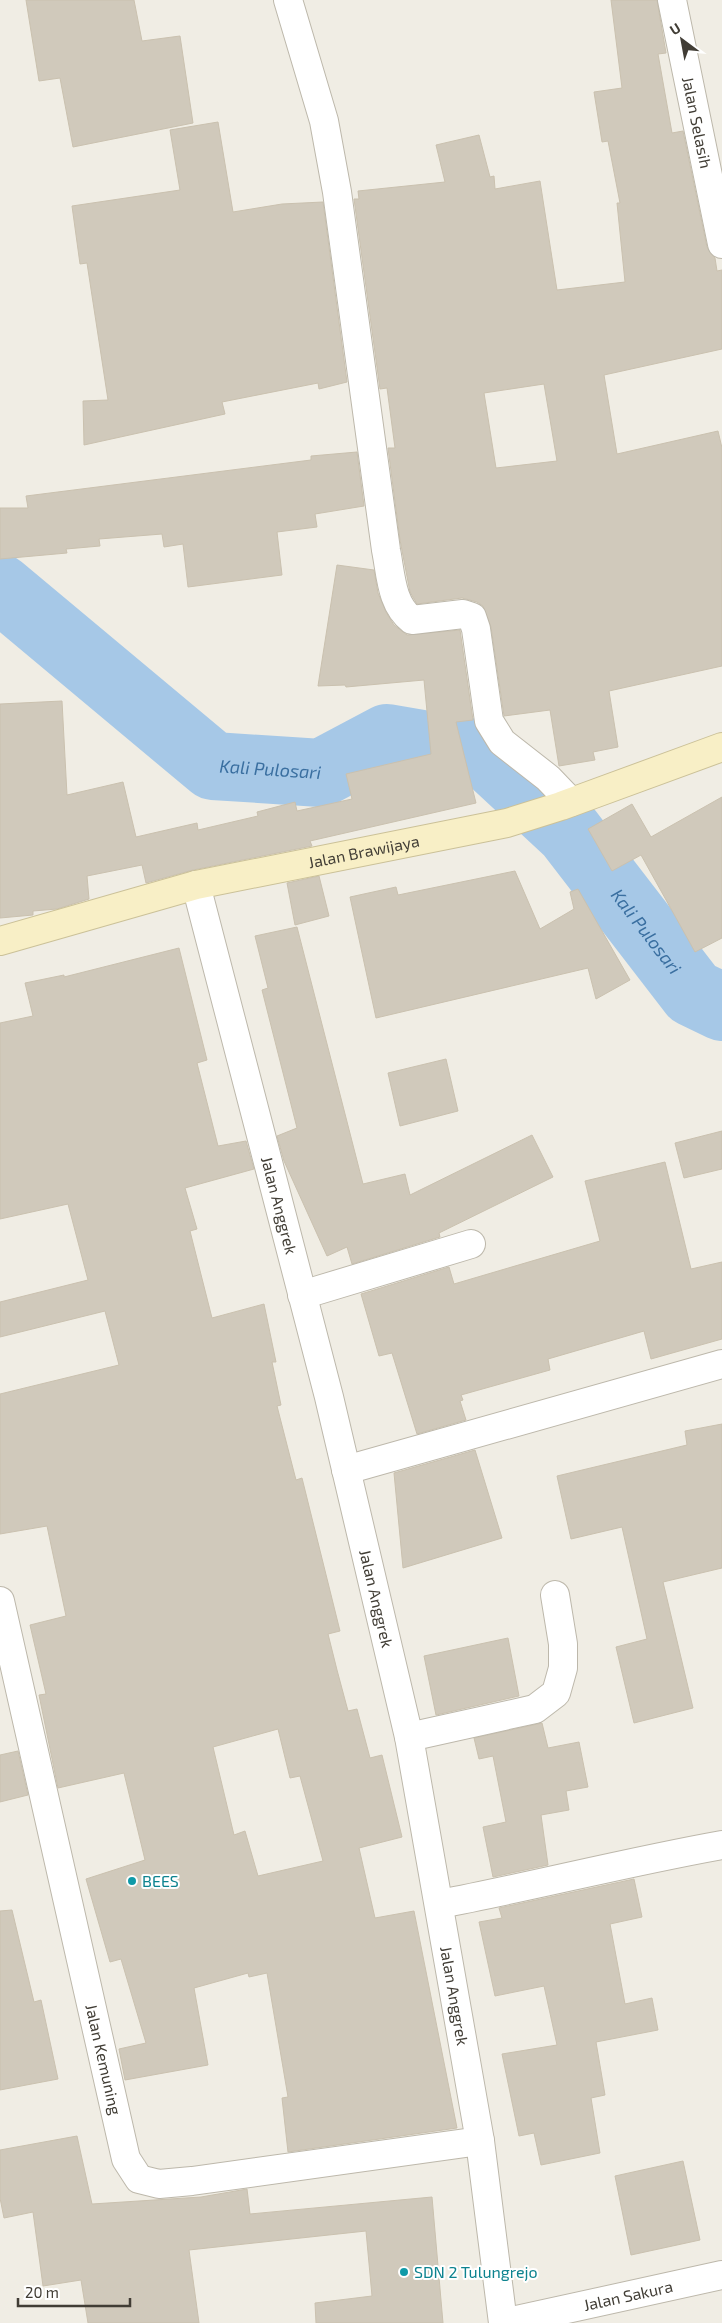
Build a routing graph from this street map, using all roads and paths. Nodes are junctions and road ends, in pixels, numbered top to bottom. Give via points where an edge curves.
1 (288, 0) edge
2 (672, 0) edge
3 (722, 244) edge
4 (722, 747) edge
5 (566, 804) junction
6 (196, 885) junction
7 (0, 941) edge
8 (471, 1244) dead end
9 (302, 1295) junction
10 (722, 1364) edge
11 (346, 1470) junction
12 (555, 1595) dead end
13 (0, 1602) edge
14 (409, 1736) junction
15 (722, 1845) edge
16 (440, 1904) junction
17 (480, 2141) junction
18 (722, 2275) edge
19 (503, 2323) edge

1 - 5 street via 324,121 337,192 395,597 401,611 412,620 463,614 472,617 488,721 502,742 548,778
2 - 3 street, Jalan Selasih
4 - 5 main road, Jalan Brawijaya
5 - 6 main road, Jalan Brawijaya via 507,822
6 - 7 main road, Jalan Brawijaya
6 - 9 street, Jalan Anggrek
8 - 9 street
9 - 11 street, Jalan Anggrek
10 - 11 street
11 - 14 street, Jalan Anggrek
12 - 14 street via 563,1644 563,1668 556,1693 535,1709
13 - 17 street, Jalan Kemuning via 126,2159 139,2179 159,2184 192,2181
14 - 16 street, Jalan Anggrek
15 - 16 street
16 - 17 street, Jalan Anggrek
17 - 19 street, Jalan Anggrek
18 - 19 street, Jalan Sakura

